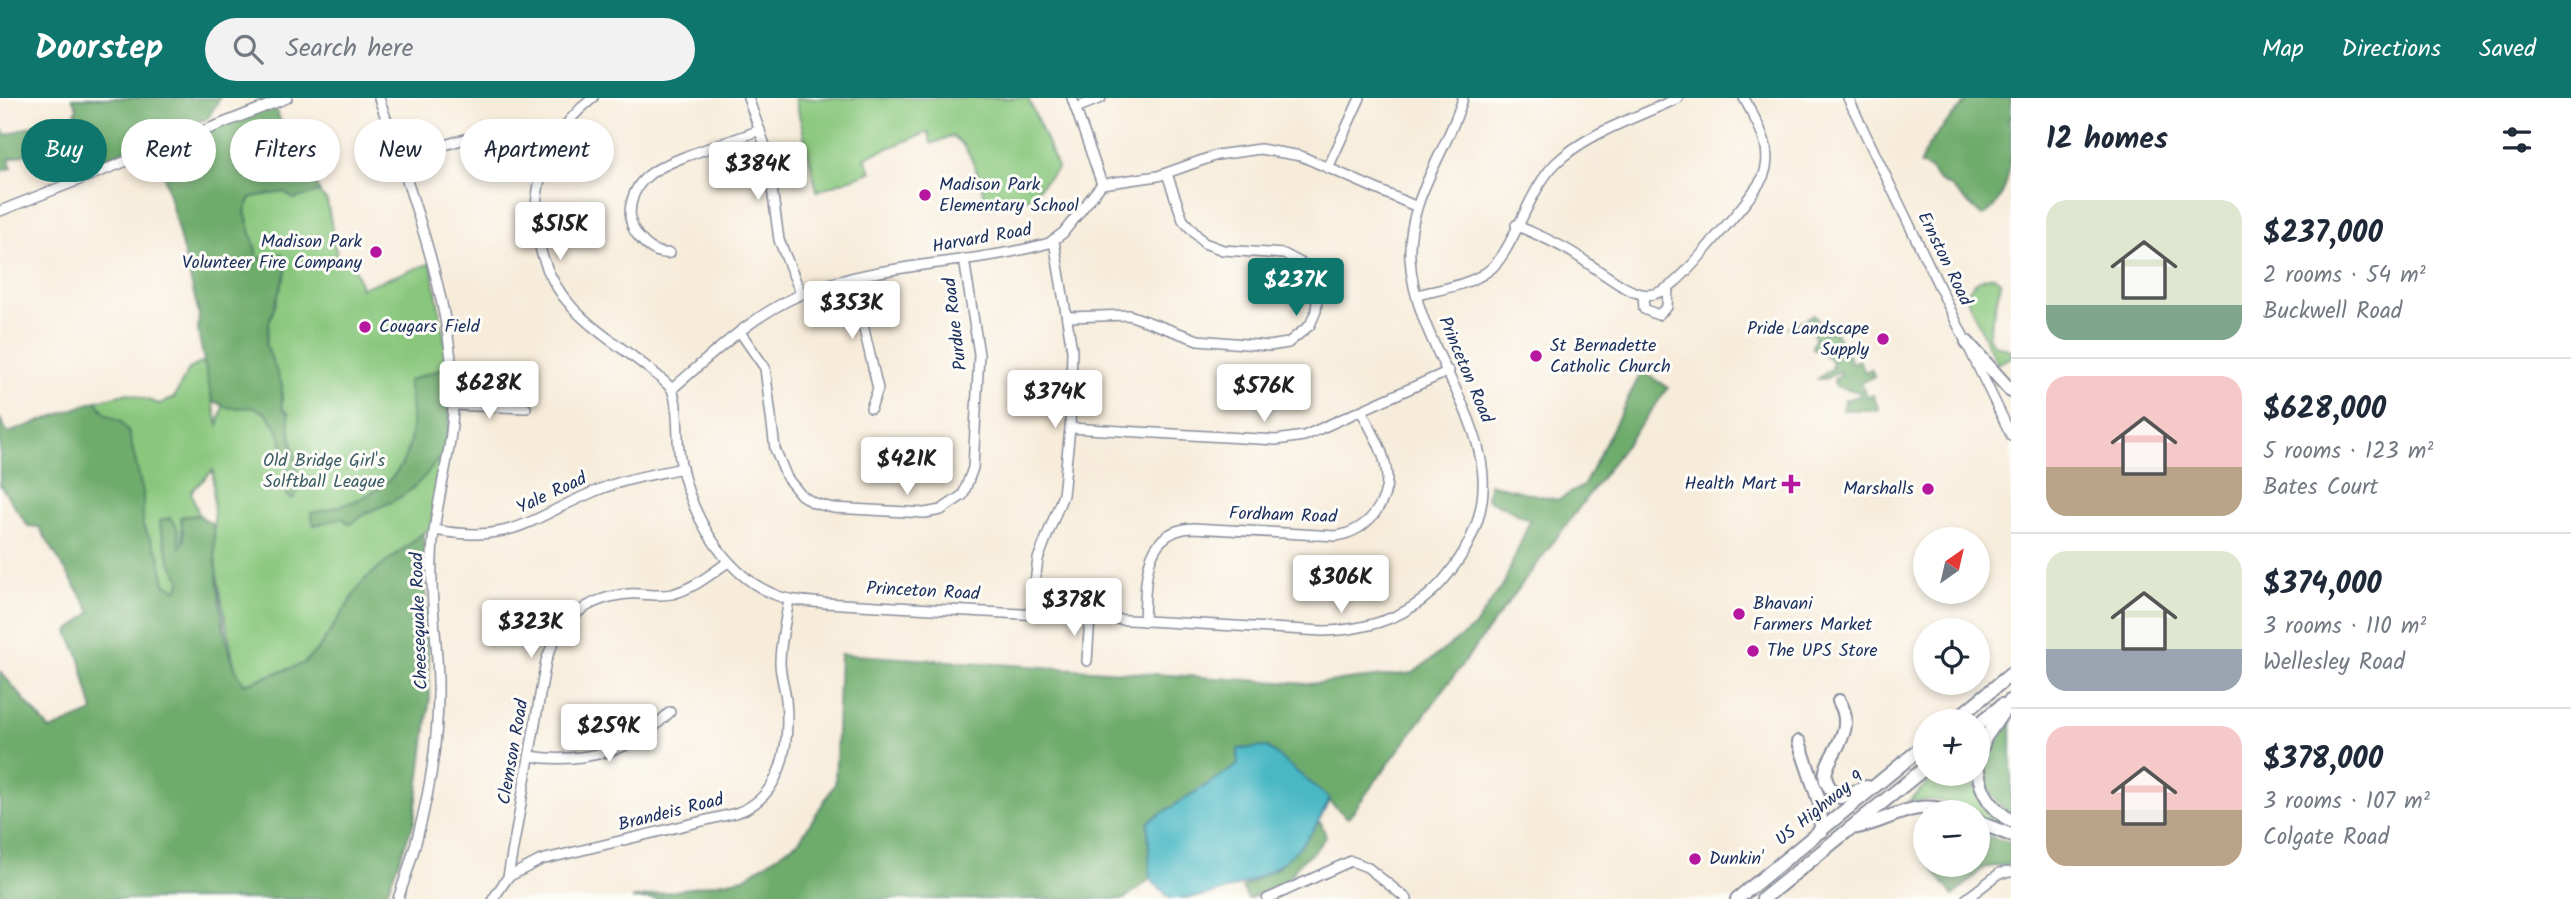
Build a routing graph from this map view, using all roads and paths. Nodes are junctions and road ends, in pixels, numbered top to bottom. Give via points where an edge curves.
1 (287, 98) edge
2 (379, 98) edge
3 (593, 98) edge
4 (748, 98) edge
5 (1072, 98) edge
6 (1101, 98) edge
7 (1360, 98) edge
8 (1462, 98) edge
9 (1678, 98) edge
10 (1744, 98) edge
11 (1848, 98) edge
12 (1076, 108) junction
13 (386, 119) edge
14 (569, 119) edge
15 (760, 130) junction
16 (1328, 168) junction
17 (1167, 174) junction
18 (406, 182) edge
19 (538, 182) edge
20 (1102, 184) junction
21 (1415, 206) junction
22 (0, 211) edge
23 (1516, 225) junction
24 (1054, 241) junction
25 (670, 253) dead end
26 (964, 259) junction
27 (852, 278) junction
28 (1668, 289) junction
29 (801, 294) junction
30 (1418, 295) junction
31 (1643, 295) junction
32 (1069, 317) junction
33 (740, 332) junction
34 (1967, 342) junction
35 (1449, 371) junction
36 (673, 389) junction
37 (2011, 391) edge
38 (453, 405) junction
39 (526, 408) dead end
40 (871, 408) dead end
41 (1362, 412) junction
42 (1070, 428) junction
43 (2011, 435) edge
44 (682, 468) junction
45 (435, 530) junction
46 (728, 562) junction
47 (789, 599) junction
48 (1031, 613) junction
49 (1090, 617) junction
50 (1144, 621) junction
51 (1087, 661) dead end
52 (2011, 674) edge
53 (2011, 699) edge
54 (1839, 701) dead end
55 (1969, 709) edge
56 (670, 712) dead end
57 (1990, 716) edge
58 (1990, 730) edge
59 (1799, 742) dead end
60 (1913, 755) edge
61 (530, 756) junction
62 (1913, 778) edge
63 (1883, 780) junction
64 (1981, 786) edge
65 (1913, 808) edge
66 (2011, 821) edge
67 (1990, 827) edge
68 (1851, 828) junction
69 (1821, 831) junction
70 (2011, 835) edge
71 (2011, 872) edge
72 (508, 877) junction
73 (398, 899) edge
74 (494, 899) edge
75 (1267, 899) edge
76 (1407, 899) edge
77 (1737, 899) edge
78 (1763, 899) edge
79 (1966, 899) edge

1 - 22 street
2 - 13 street, Cheesequake Road
3 - 14 street
4 - 15 street
5 - 12 street
6 - 12 street
7 - 16 street
8 - 21 street, Princeton Road
9 - 23 street via 1559,160
10 - 28 street via 1766,145 1763,177
11 - 34 street, Ernston Road
12 - 20 street
15 - 25 street via 658,169 641,183 631,207 634,229 649,247
15 - 29 street via 779,240
16 - 17 street via 1291,153 1252,149 1210,157
16 - 21 street
17 - 20 street
17 - 32 street via 1183,220 1204,243 1223,250 1284,254 1305,265 1318,298 1310,325 1288,343 1269,346 1198,340 1120,314
18 - 38 street, Cheesequake Road via 447,323
19 - 36 street via 535,207 539,247 548,273 574,309
20 - 24 street, Harvard Road
21 - 30 street, Princeton Road via 1410,253
23 - 30 street via 1488,272
23 - 31 street via 1572,252 1623,288
24 - 26 street, Harvard Road
24 - 32 street
26 - 27 street, Harvard Road
26 - 33 street, Purdue Road via 979,354 973,468 963,495 942,510 833,508 801,495 787,478 775,449 765,368
27 - 29 street, Harvard Road
27 - 40 street via 878,389
28 - 31 street
28 - 31 street via 1668,304 1658,315 1644,309
29 - 33 street, Harvard Road
30 - 35 street, Princeton Road
32 - 42 street via 1073,364
33 - 36 street, Harvard Road
34 - 37 highway
34 - 43 street, Ernston Road
35 - 41 street
35 - 50 street, Princeton Road via 1479,446 1481,494 1464,550 1442,582 1423,599 1381,623 1344,630
36 - 44 street, Princeton Road
38 - 39 street
38 - 45 street, Cheesequake Road
41 - 42 street via 1304,436 1276,440
41 - 50 street, Fordham Road via 1387,475 1382,502 1370,519 1336,536 1194,528 1174,532 1158,544 1148,560
42 - 48 street via 1062,501 1038,558
44 - 45 street, Yale Road via 605,487 501,533
44 - 46 street, Princeton Road via 694,506
45 - 73 street, Cheesequake Road via 437,726 418,837
46 - 47 street, Princeton Road via 752,583
46 - 61 street, Clemson Road via 692,587 669,595 603,598 573,616 551,643
47 - 48 street, Princeton Road
47 - 72 street, Brandeis Road via 780,658 786,703 784,757 778,776 761,798 731,815 541,860
48 - 49 street, Princeton Road
49 - 50 street, Princeton Road
49 - 51 street
52 - 55 highway
53 - 57 highway
53 - 58 highway
54 - 63 highway via 1845,712 1843,739 1824,772 1827,785 1840,797
56 - 61 street via 626,745 564,760
59 - 69 highway via 1820,804
60 - 63 highway, US Highway 9
61 - 72 street, Clemson Road
62 - 68 highway, US Highway 9
63 - 69 highway, US Highway 9
64 - 66 highway via 1991,804
65 - 68 highway
67 - 70 highway
68 - 78 highway, US Highway 9
69 - 77 highway, US Highway 9
71 - 79 street via 2000,873
72 - 74 street, Clemson Road
75 - 76 street via 1351,861 1367,867

